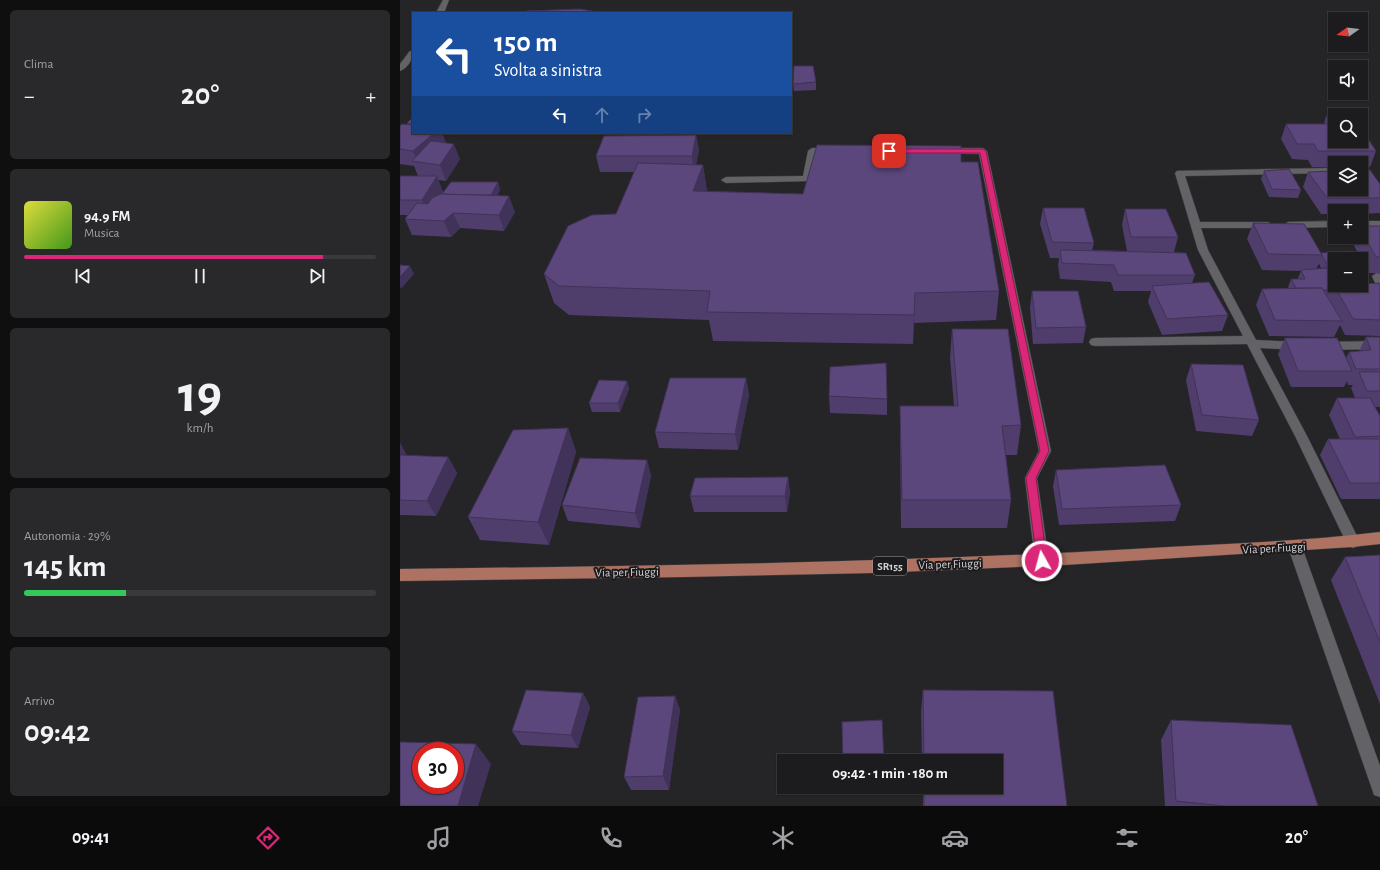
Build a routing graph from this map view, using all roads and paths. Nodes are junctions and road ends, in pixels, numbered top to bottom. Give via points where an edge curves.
1 (446, 0) edge
2 (440, 12) edge
3 (412, 54) edge
4 (400, 69) edge
5 (843, 151) edge
6 (936, 151) edge
7 (1328, 170) edge
8 (726, 180) dead end
9 (1328, 224) edge
10 (1368, 224) edge
11 (1380, 224) edge
12 (1195, 225) junction
13 (1380, 277) edge
14 (1380, 283) edge
15 (1096, 342) dead end
16 (1252, 342) junction
17 (1380, 345) edge
18 (1380, 538) edge
19 (1353, 542) junction
20 (1295, 547) junction
21 (1042, 561) junction
22 (400, 575) edge
23 (1380, 789) edge

1 - 2 street
3 - 4 street
5 - 8 street via 812,151 807,179
6 - 21 street via 983,151 1045,451 1031,478
7 - 12 street via 1180,173
9 - 12 street
10 - 11 street
12 - 16 street via 1203,250
13 - 14 street via 1377,276
15 - 16 street
16 - 17 street via 1320,346
16 - 19 street
18 - 19 main road, Via per Fiuggi / SR155
19 - 20 main road, Via per Fiuggi / SR155
20 - 21 main road, Via per Fiuggi / SR155
20 - 23 street
21 - 22 main road, Via per Fiuggi / SR155 via 785,570

